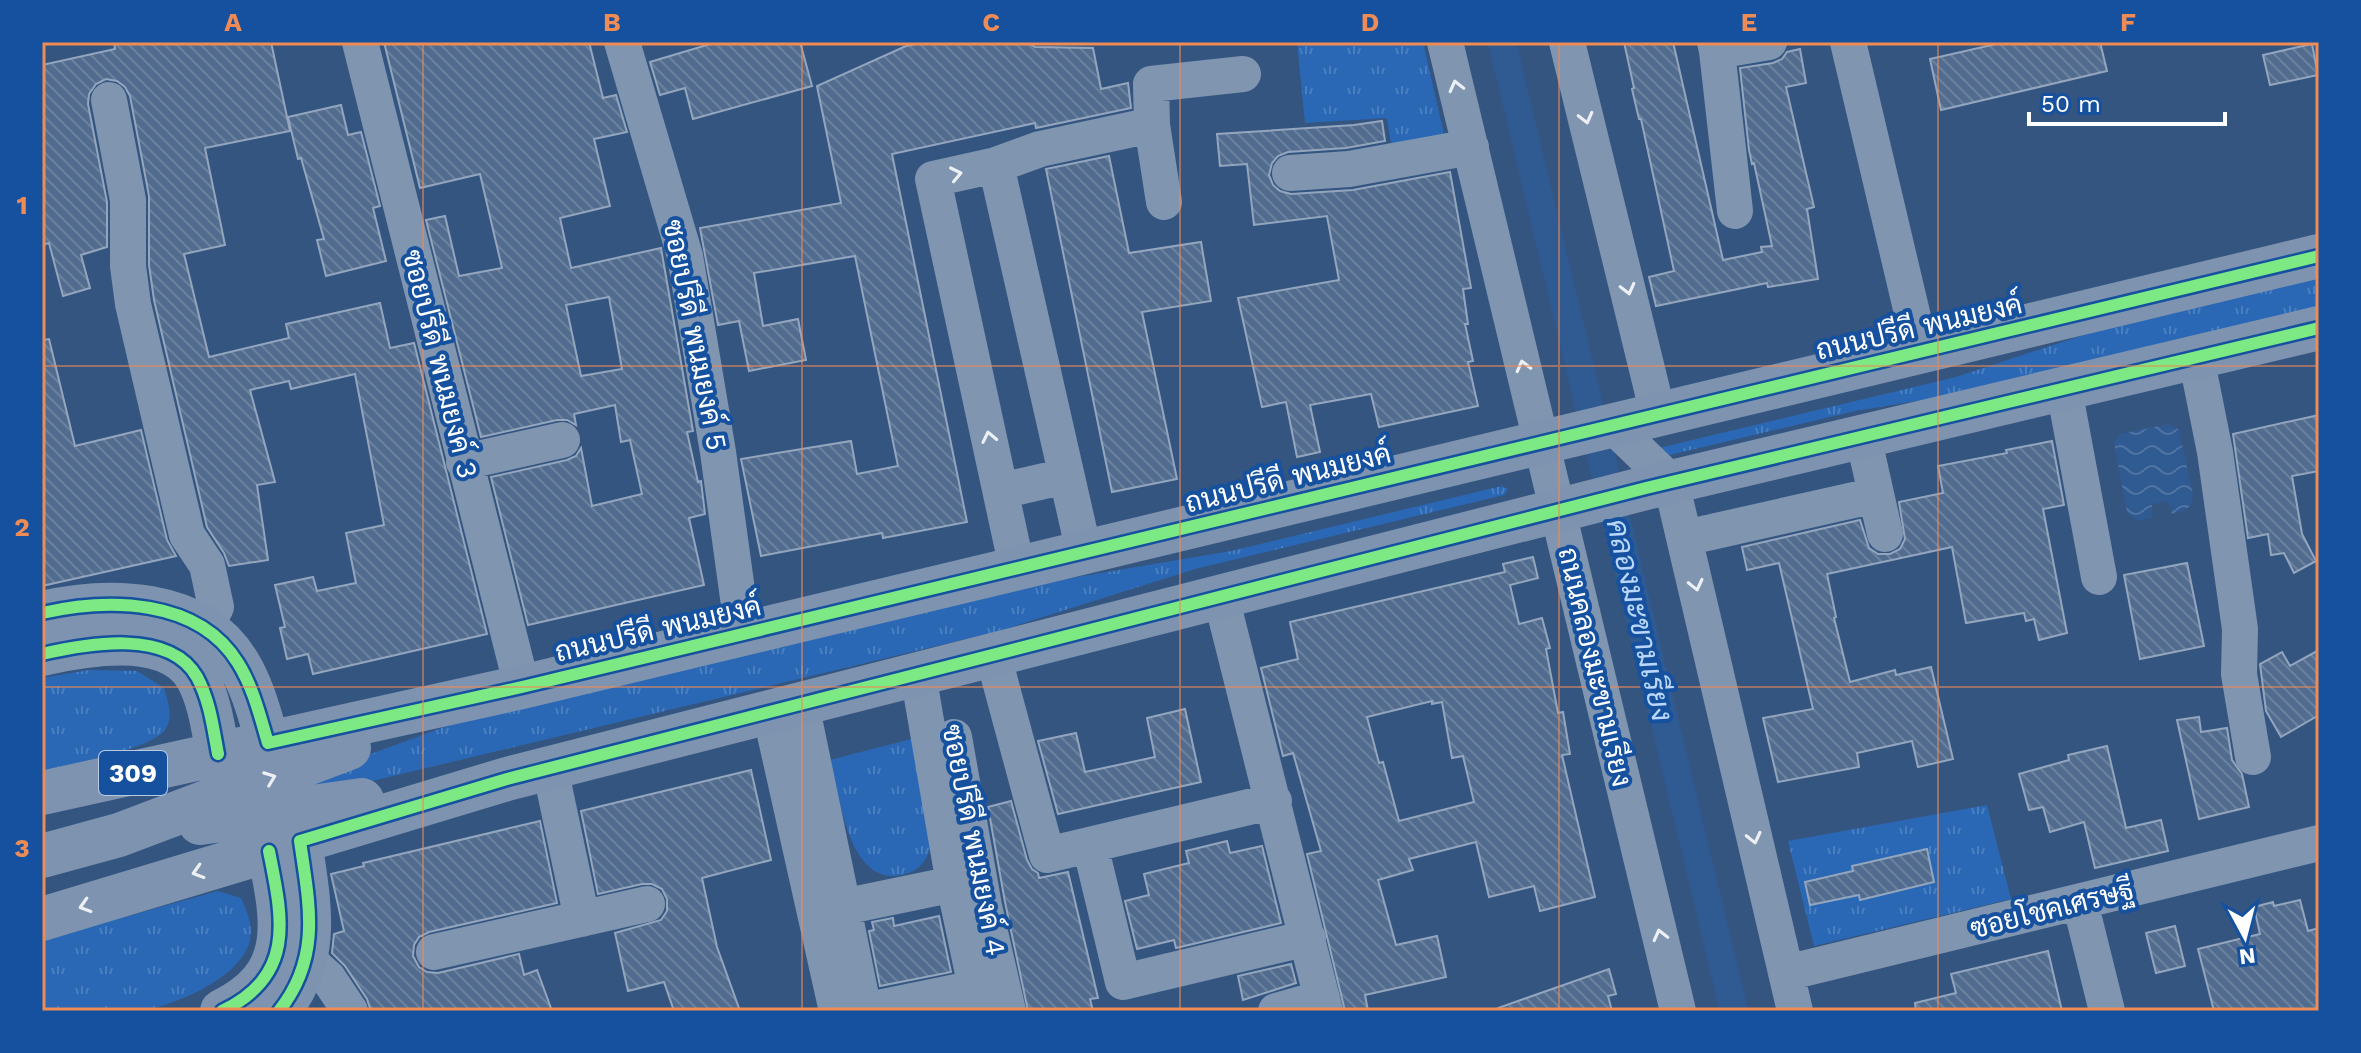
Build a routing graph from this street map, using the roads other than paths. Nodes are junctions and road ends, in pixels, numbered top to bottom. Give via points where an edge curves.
1 (360, 42) edge
2 (1445, 42) edge
3 (1567, 42) edge
4 (1769, 42) edge
5 (1848, 42) edge
6 (633, 45) edge
7 (1716, 46) edge
8 (1243, 74) dead end
9 (109, 100) dead end
10 (1152, 125) junction
11 (1471, 147) junction
12 (996, 165) junction
13 (1290, 173) dead end
14 (1164, 202) dead end
15 (1735, 211) dead end
16 (2319, 256) edge
17 (2319, 328) edge
18 (1921, 351) junction
19 (2196, 357) junction
20 (2064, 389) junction
21 (1863, 436) junction
22 (1554, 439) junction
23 (562, 440) dead end
24 (1642, 446) junction
25 (464, 462) junction
26 (1066, 476) junction
27 (1001, 491) junction
28 (1876, 495) junction
29 (1570, 508) junction
30 (1885, 534) dead end
31 (1685, 538) junction
32 (1084, 552) junction
33 (1017, 568) junction
34 (2099, 577) dead end
35 (1221, 597) junction
36 (42, 613) edge
37 (204, 630) junction
38 (743, 634) junction
39 (42, 654) edge
40 (993, 655) junction
41 (930, 671) junction
42 (510, 689) junction
43 (786, 708) junction
44 (268, 743) junction
45 (218, 754) junction
46 (2253, 757) dead end
47 (550, 768) junction
48 (507, 779) junction
49 (42, 793) edge
50 (1274, 801) junction
51 (119, 835) junction
52 (2319, 843) edge
53 (1090, 845) junction
54 (284, 846) junction
55 (42, 856) edge
56 (954, 884) junction
57 (2080, 902) junction
58 (647, 904) dead end
59 (843, 907) junction
60 (42, 919) edge
61 (582, 919) junction
62 (1308, 938) junction
63 (434, 952) dead end
64 (307, 959) junction
65 (1786, 973) junction
66 (978, 1000) edge
67 (1323, 1005) edge
68 (222, 1011) edge
69 (279, 1011) edge
70 (350, 1011) edge
71 (837, 1011) edge
72 (1008, 1011) edge
73 (1276, 1011) edge
74 (1678, 1011) edge
75 (1795, 1011) edge
76 (2107, 1011) edge

1 - 25 street, ซอยปรีดี พนมยงค์ 3
11 -> 2 street, ถนนคลองมะขามเรียง
3 -> 24 street
4 - 7 street
5 - 18 street
6 - 38 street, ซอยปรีดี พนมยงค์ 5 via 685,256
7 - 15 street
8 - 10 street via 1151,84
9 - 37 street via 128,200 133,304 187,535 207,565 216,607
10 - 12 street via 1040,149
10 - 14 street
11 - 13 street via 1349,169
22 -> 11 street, ถนนคลองมะขามเรียง
12 - 26 street
27 -> 12 street via 933,179
16 - 18 main road, ถนนปรีดี พนมยงค์
17 - 19 main road, ถนนปรีดี พนมยงค์
18 - 24 main road, ถนนปรีดี พนมยงค์
19 - 20 main road, ถนนปรีดี พนมยงค์
19 - 46 street via 2215,452
20 - 21 main road, ถนนปรีดี พนมยงค์
20 - 34 street
21 - 24 main road, ถนนปรีดี พนมยงค์
21 - 28 street
22 - 24 main road, ถนนปรีดี พนมยงค์
22 - 29 street, ถนนคลองมะขามเรียง
22 - 32 main road, ถนนปรีดี พนมยงค์
23 - 25 street
24 - 29 main road, ถนนปรีดี พนมยงค์
24 - 31 street
25 - 42 street, ซอยปรีดี พนมยงค์ 3
26 - 27 street
26 - 32 street
27 - 33 street
28 - 30 street
28 - 31 street
29 - 35 main road, ถนนปรีดี พนมยงค์
74 -> 29 street, ถนนคลองมะขามเรียง
31 -> 65 street
32 - 33 main road, ถนนปรีดี พนมยงค์
33 - 38 main road, ถนนปรีดี พนมยงค์
35 - 40 main road, ถนนปรีดี พนมยงค์
35 - 50 street
36 - 37 main road via 103,604 149,606
37 - 44 main road via 239,664
38 - 42 main road, ถนนปรีดี พนมยงค์
39 - 45 main road via 120,643 176,656 195,674 208,703
40 - 41 main road, ถนนปรีดี พนมยงค์
40 - 53 street via 1047,855
41 - 43 main road, ถนนปรีดี พนมยงค์
41 - 56 street
41 - 72 street, ซอยปรีดี พนมยงค์ 4
42 - 44 main road, ถนนปรีดี พนมยงค์
51 -> 42 main road, ถนนปรีดี พนมยงค์
43 - 47 main road, ถนนปรีดี พนมยงค์
43 - 59 street
43 - 71 street
44 - 45 main road, ถนนปรีดี พนมยงค์
45 - 49 main road, 309
47 - 48 main road, ถนนปรีดี พนมยงค์
47 - 61 street
48 - 51 main road, ถนนปรีดี พนมยงค์
48 - 54 main road, ถนนปรีดี พนมยงค์
50 - 53 street
50 - 62 street
51 - 55 main road, ถนนปรีดี พนมยงค์
52 - 57 street, ซอยโชคเศรษฐี
53 - 62 street via 1123,982
54 -> 60 main road, ถนนปรีดี พนมยงค์
54 - 64 main road via 309,905
54 - 68 main road via 279,946 256,987
56 - 59 street
56 - 66 street
57 - 65 street, ซอยโชคเศรษฐี
57 - 76 street
58 - 61 street
59 - 66 street via 864,1011
61 - 63 street
62 - 67 street
64 - 69 main road
64 - 70 street via 328,978
65 - 75 street
67 - 73 street

